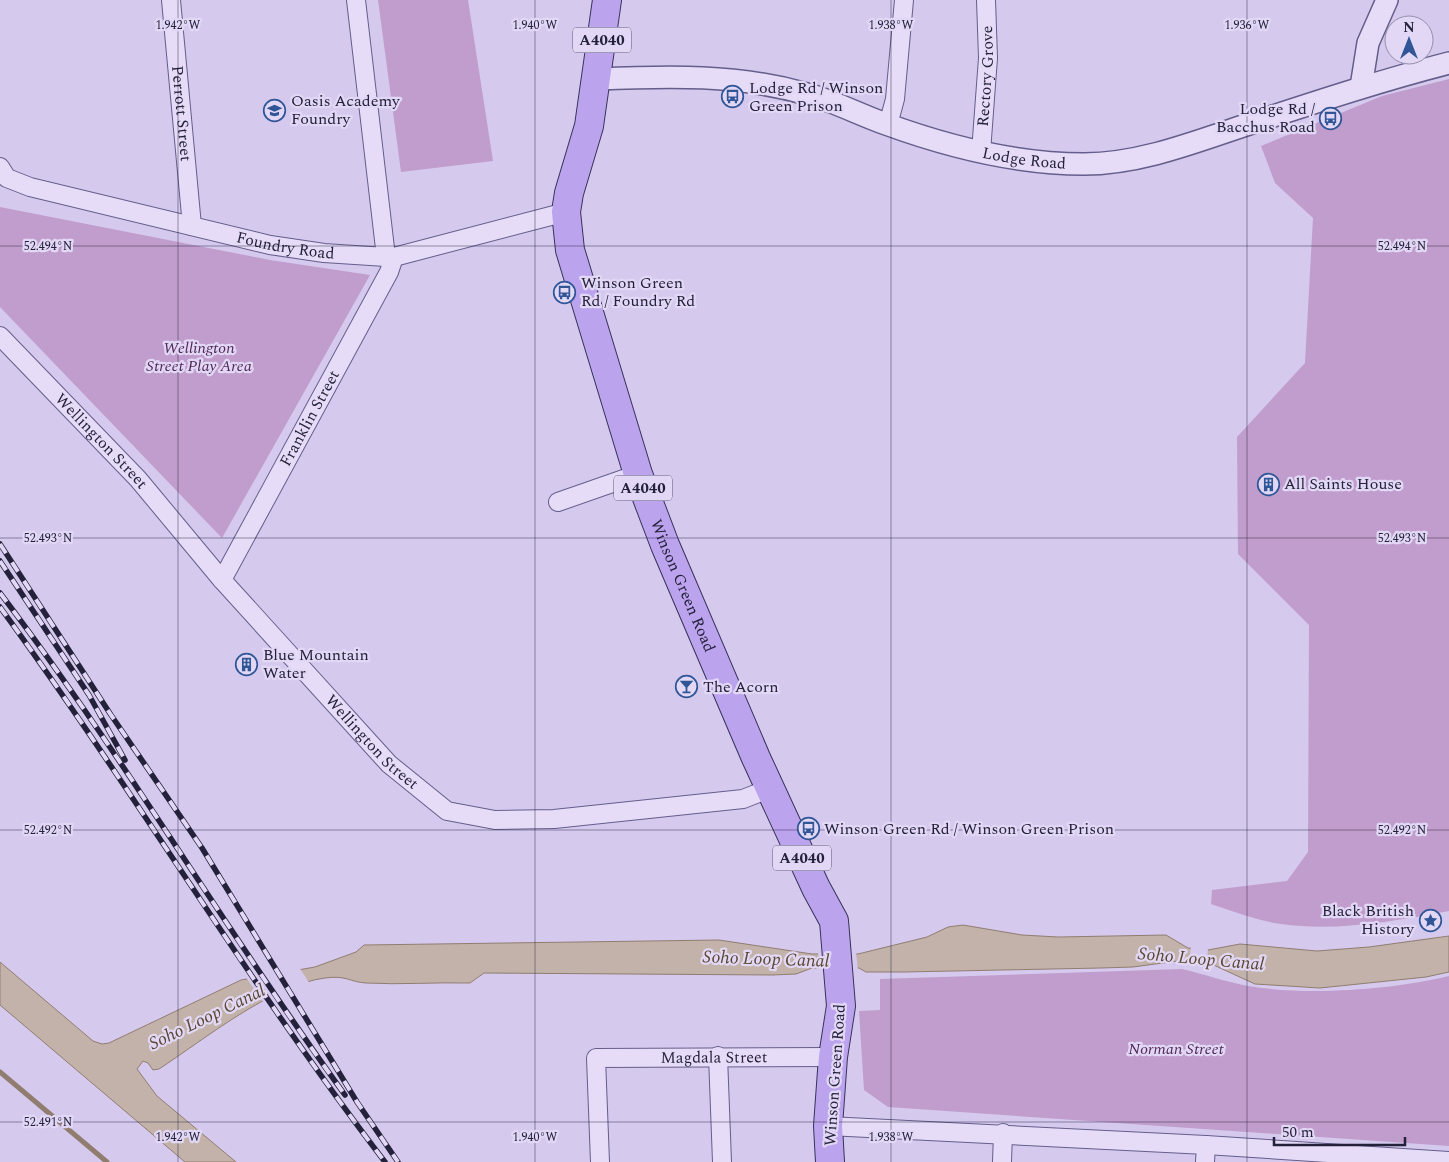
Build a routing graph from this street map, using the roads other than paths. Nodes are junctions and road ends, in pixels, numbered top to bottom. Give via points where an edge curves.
1 (171, 0) edge
2 (356, 0) edge
3 (606, 0) edge
4 (904, 0) edge
5 (986, 0) edge
6 (1388, 0) edge
7 (1449, 63) edge
8 (597, 79) junction
9 (1361, 87) junction
10 (888, 125) junction
11 (981, 152) junction
12 (3, 172) edge
13 (566, 212) junction
14 (192, 226) junction
15 (390, 257) junction
16 (0, 336) edge
17 (638, 474) junction
18 (558, 502) dead end
19 (222, 580) junction
20 (771, 788) junction
21 (718, 1056) junction
22 (833, 1057) junction
23 (828, 1126) junction
24 (1003, 1133) junction
25 (1250, 1148) junction
26 (1205, 1153) edge
27 (1449, 1161) edge
28 (600, 1162) edge
29 (722, 1162) edge
30 (830, 1162) edge
31 (1002, 1162) edge
32 (1267, 1162) edge

1 - 14 street, Perrott Street
2 - 15 street
3 - 8 main road, A4040
4 - 10 street via 894,99
5 - 11 street, Rectory Grove via 988,58
6 - 9 street via 1368,43
7 - 9 street, Lodge Road
8 - 10 street, Lodge Road via 731,78 809,94
8 - 13 main road, Winson Green Road / A4040 via 589,126
9 - 11 street, Lodge Road via 1187,144 1118,162 1030,161
10 - 11 street, Lodge Road
12 - 14 street, Foundry Road via 30,186
13 - 15 street, Foundry Road
13 - 17 main road, Winson Green Road / A4040 via 570,250
14 - 15 street, Foundry Road via 270,245 324,253
15 - 19 street, Franklin Street via 389,272
16 - 19 street, Wellington Street via 138,479
17 - 18 street
17 - 20 main road, Winson Green Road / A4040 via 665,545
19 - 20 street, Wellington Street via 389,764 447,811 495,820 554,819 743,799
20 - 22 main road, Winson Green Road / A4040 via 834,926 840,1006
21 - 22 street, Magdala Street
21 - 28 street, Magdala Street via 596,1058
21 - 29 street
22 - 23 main road, Winson Green Road / A4040
23 - 24 street
23 - 30 main road, Winson Green Road / A4040
24 - 26 street
24 - 31 street
25 - 26 street
25 - 27 street
25 - 32 street

